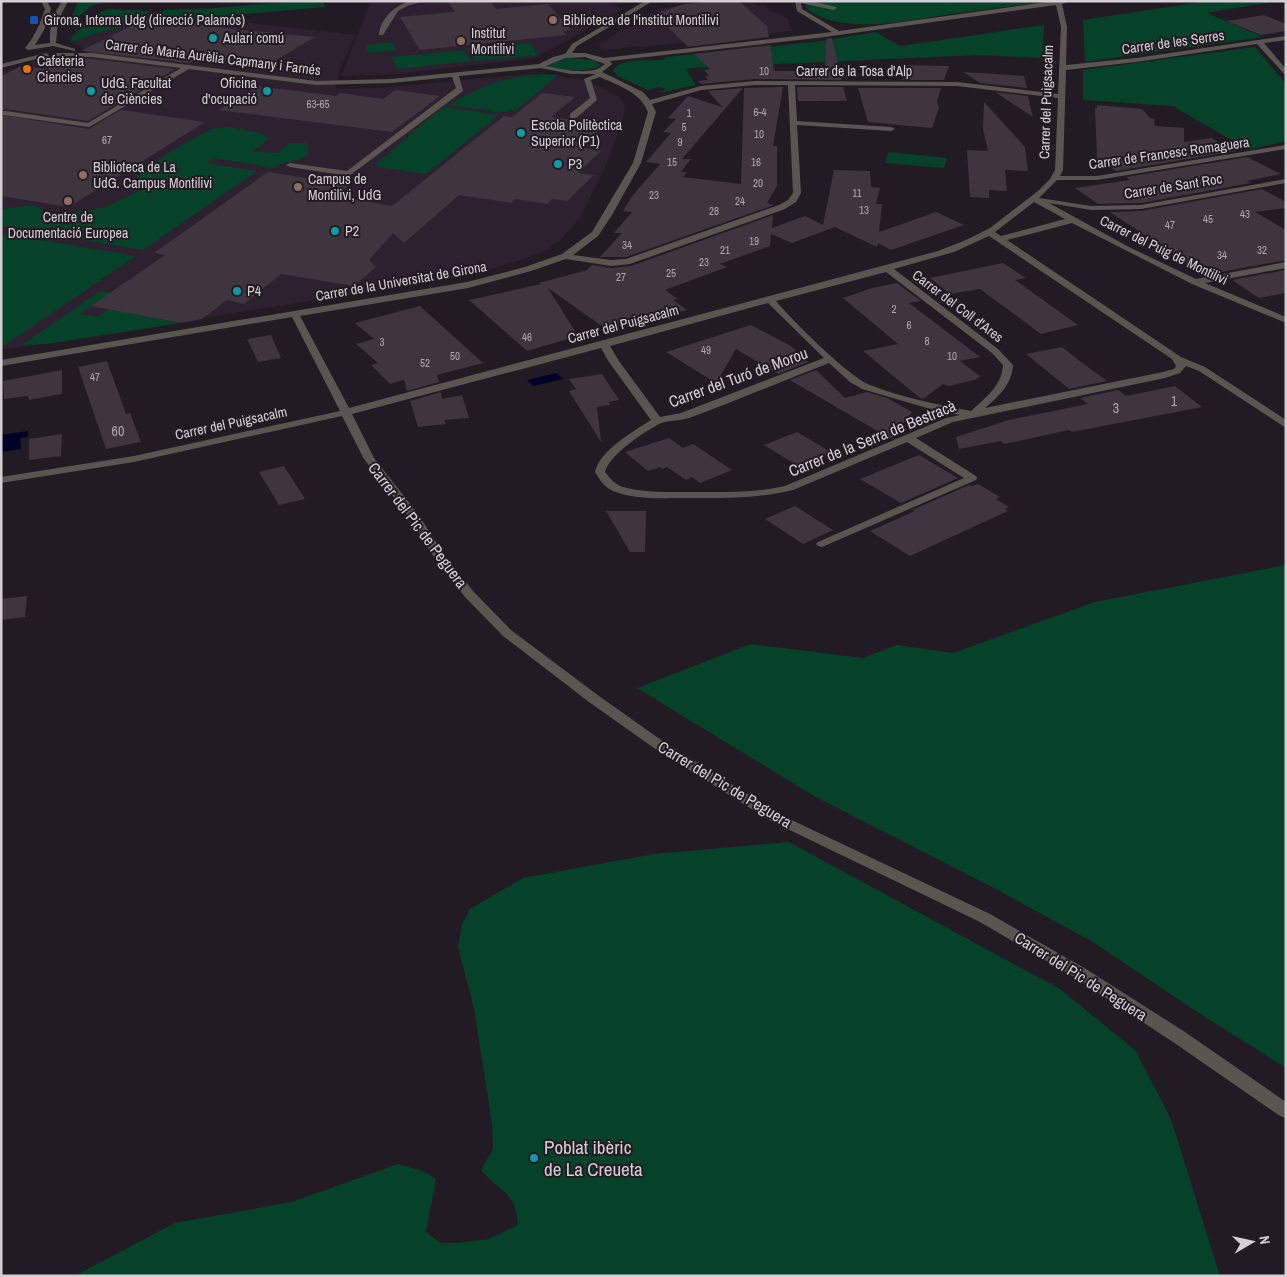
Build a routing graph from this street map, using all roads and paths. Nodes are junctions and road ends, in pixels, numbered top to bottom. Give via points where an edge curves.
1 (44, 1) edge
2 (65, 1) edge
3 (421, 1) edge
4 (650, 1) edge
5 (799, 1) edge
6 (1062, 2) edge
7 (834, 8) dead end
8 (838, 33) junction
9 (381, 34) dead end
10 (1286, 38) edge
11 (1259, 42) junction
12 (53, 44) junction
13 (62, 48) junction
14 (26, 50) junction
15 (54, 54) junction
16 (46, 55) junction
17 (92, 55) junction
18 (568, 55) junction
19 (603, 60) junction
20 (1, 62) edge
21 (1, 66) edge
22 (541, 66) junction
23 (186, 68) junction
24 (1062, 68) junction
25 (600, 73) junction
26 (455, 74) junction
27 (1286, 74) edge
28 (791, 83) junction
29 (1061, 96) junction
30 (648, 103) junction
31 (6, 113) dead end
32 (573, 116) dead end
33 (794, 123) junction
34 (891, 129) dead end
35 (1286, 148) edge
36 (290, 165) dead end
37 (358, 167) junction
38 (370, 168) dead end
39 (1056, 178) junction
40 (1286, 181) edge
41 (1034, 198) junction
42 (1072, 220) junction
43 (989, 232) junction
44 (1000, 239) junction
45 (565, 256) junction
46 (1286, 265) edge
47 (887, 268) junction
48 (1195, 282) junction
49 (770, 300) junction
50 (296, 314) junction
51 (1286, 320) edge
52 (604, 344) junction
53 (830, 359) junction
54 (1180, 360) junction
55 (1, 363) edge
56 (346, 412) junction
57 (973, 414) junction
58 (656, 422) junction
59 (1286, 425) edge
60 (908, 438) junction
61 (1, 480) edge
62 (822, 544) dead end
63 (1286, 1111) edge

1 - 14 street via 48,9 41,32
2 - 12 street via 52,32
3 - 9 street via 400,5 392,12
4 - 18 street via 574,45
5 - 7 street
5 - 8 street via 799,10
6 - 8 street
6 - 24 street, Carrer del Puigsacalm
8 - 19 street
10 - 11 street, Carrer de les Serres
11 - 24 street, Carrer de les Serres
11 - 27 street
12 - 13 street, Carrer de Maria Aurèlia Capmany i Farnés
12 - 14 street
13 - 15 street
13 - 17 street, Carrer de Maria Aurèlia Capmany i Farnés
14 - 16 street via 32,56
14 - 20 street
15 - 16 street, Carrer de Maria Aurèlia Capmany i Farnés
15 - 17 street, Carrer de Maria Aurèlia Capmany i Farnés
16 - 21 street
17 - 23 street, Carrer de Maria Aurèlia Capmany i Farnés
18 - 19 street
18 - 22 street via 552,58
19 - 25 street via 609,64
22 - 25 street
22 - 26 street, Carrer de Maria Aurèlia Capmany i Farnés
23 - 26 street, Carrer de Maria Aurèlia Capmany i Farnés via 316,83
23 - 31 street via 89,125
24 - 29 street, Carrer del Puigsacalm
25 - 30 street via 640,94
25 - 32 street via 587,79 594,98
26 - 37 street via 460,89
28 - 29 street, Carrer de la Tosa d'Alp via 957,84
28 - 30 street, Carrer de la Tosa d'Alp via 712,86
28 - 33 street
29 - 39 street, Carrer del Puigsacalm via 1059,170
30 - 45 street, Carrer de la Universitat de Girona via 652,112 644,143 623,189 595,234
33 - 34 street
33 - 45 street via 797,193 791,203 627,262 611,263
35 - 39 street, Carrer de Francesc Romaguera via 1097,178
36 - 37 street via 348,174
37 - 38 street
39 - 41 street, Carrer del Puigsacalm
40 - 41 street, Carrer de Sant Roc via 1136,207 1091,208
41 - 42 street, Carrer del Puig de Montilivi
41 - 43 street, Carrer del Puigsacalm
42 - 44 street
42 - 48 street, Carrer del Puig de Montilivi
43 - 44 street
43 - 47 street, Carrer del Puigsacalm via 942,253
44 - 54 street
45 - 50 street, Carrer de la Universitat de Girona via 468,285
46 - 48 street
47 - 49 street, Carrer del Puigsacalm
47 - 57 street, Carrer del Coll d'Ares via 996,351 1008,365 1007,376 1000,388
48 - 51 street, Carrer del Puig de Montilivi
49 - 52 street, Carrer del Puigsacalm
49 - 53 street
50 - 55 street, Carrer de la Universitat de Girona
50 - 56 street, Carrer del Pic de Peguera
52 - 56 street, Carrer del Puigsacalm via 417,396
52 - 58 street
53 - 57 street via 866,387 931,406
53 - 58 street, Carrer del Turó de Morou via 684,416
54 - 57 street, Carrer de la Serra de Bestracà via 1182,366 1177,371 1165,375
54 - 59 street via 1202,370
56 - 61 street, Carrer del Puigsacalm via 246,437
56 - 63 street, Carrer del Pic de Peguera via 369,460 470,594 507,633 594,699 774,816 985,918 1080,973
57 - 60 street, Carrer de la Serra de Bestracà
58 - 60 street, Carrer de la Serra de Bestracà via 602,464 600,472 609,484 649,495 760,494 789,488
60 - 62 street via 972,478

